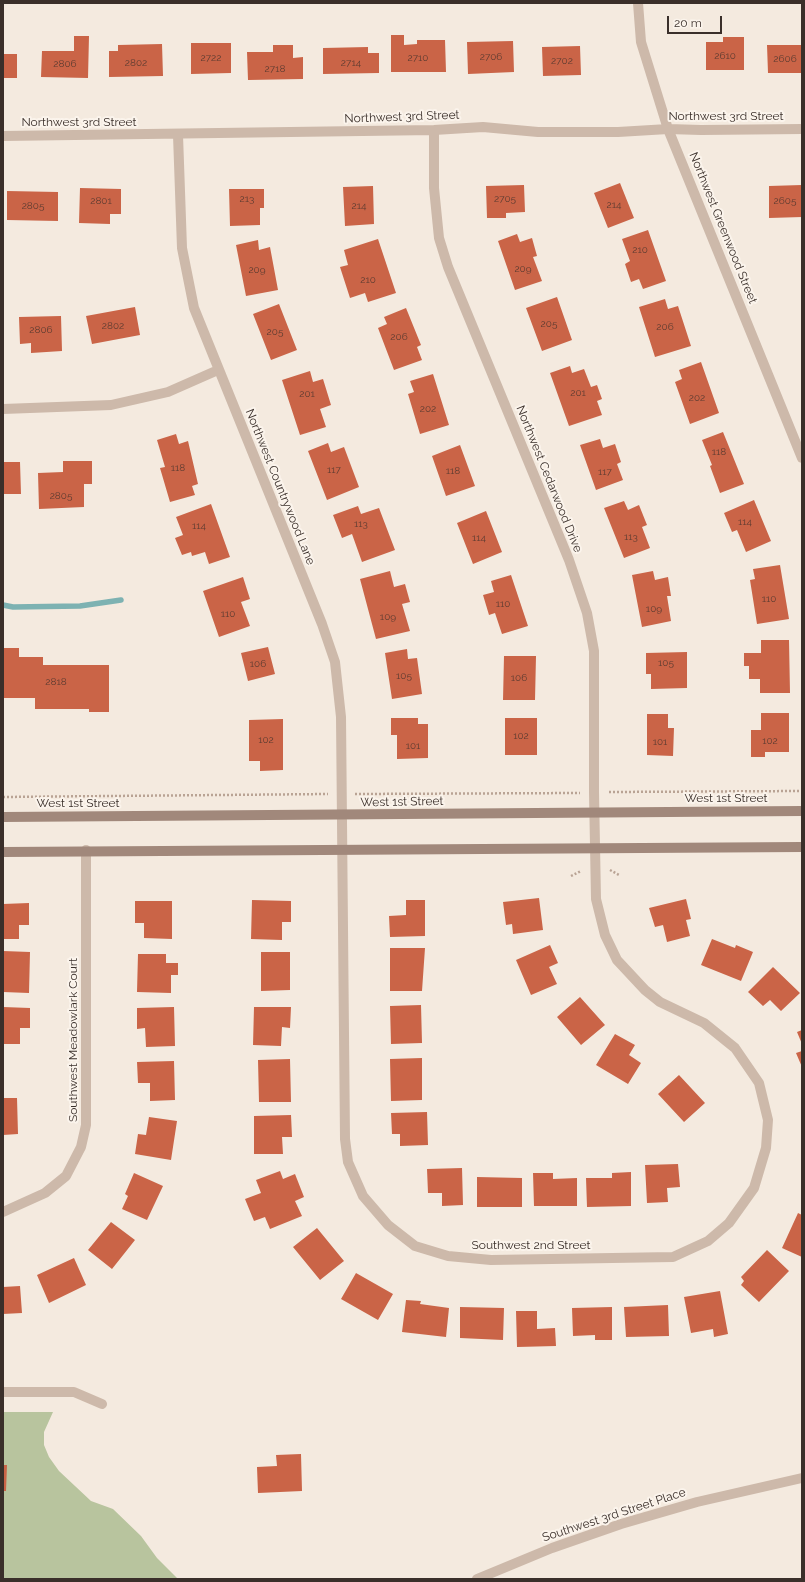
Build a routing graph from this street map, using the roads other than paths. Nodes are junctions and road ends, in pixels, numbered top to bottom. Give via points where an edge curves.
1 (638, 3) edge
2 (668, 128) junction
3 (802, 129) edge
4 (434, 130) junction
5 (178, 135) junction
6 (3, 136) edge
7 (218, 370) junction
8 (3, 409) edge
9 (802, 458) edge
10 (802, 811) edge
11 (594, 813) junction
12 (342, 815) junction
13 (3, 817) edge
14 (802, 847) edge
15 (595, 848) junction
16 (86, 850) junction
17 (342, 850) junction
18 (3, 852) edge
19 (3, 1212) edge
20 (3, 1392) edge
21 (102, 1404) dead end
22 (802, 1478) edge
23 (477, 1579) edge

1 - 2 street, Northwest Greenwood Street via 641,42
2 - 3 street, Northwest 3rd Street
2 - 4 street, Northwest 3rd Street via 604,132 538,132 483,127
2 - 9 street, Northwest Greenwood Street
4 - 5 street, Northwest 3rd Street
4 - 11 street, Northwest Cedarwood Drive via 434,188 439,238 587,613 594,651
5 - 6 street, Northwest 3rd Street
5 - 7 street, Northwest Countrywood Lane via 182,248 194,308
7 - 8 street via 168,392 111,406
7 - 12 street, Northwest Countrywood Lane via 322,624 335,662 341,717
10 - 11 main road, West 1st Street
11 - 12 main road, West 1st Street
11 - 15 street, Northwest Cedarwood Drive
12 - 13 main road, West 1st Street
12 - 17 street, Northwest Countrywood Lane
14 - 15 main road
15 - 17 main road
15 - 17 street, Southwest 2nd Street via 596,899 605,935 617,960 660,1002 704,1023 735,1048 759,1083 768,1120 766,1148 754,1188 729,1222 708,1241 673,1257 491,1260 448,1256 415,1246 388,1225 363,1196 348,1162 344,1139
16 - 17 main road
16 - 18 main road
16 - 19 street, Southwest Meadowlark Court via 87,1107 81,1147 66,1176 45,1193
20 - 21 street via 74,1392
22 - 23 street, Southwest 3rd Street Place via 697,1502 621,1524 552,1548

